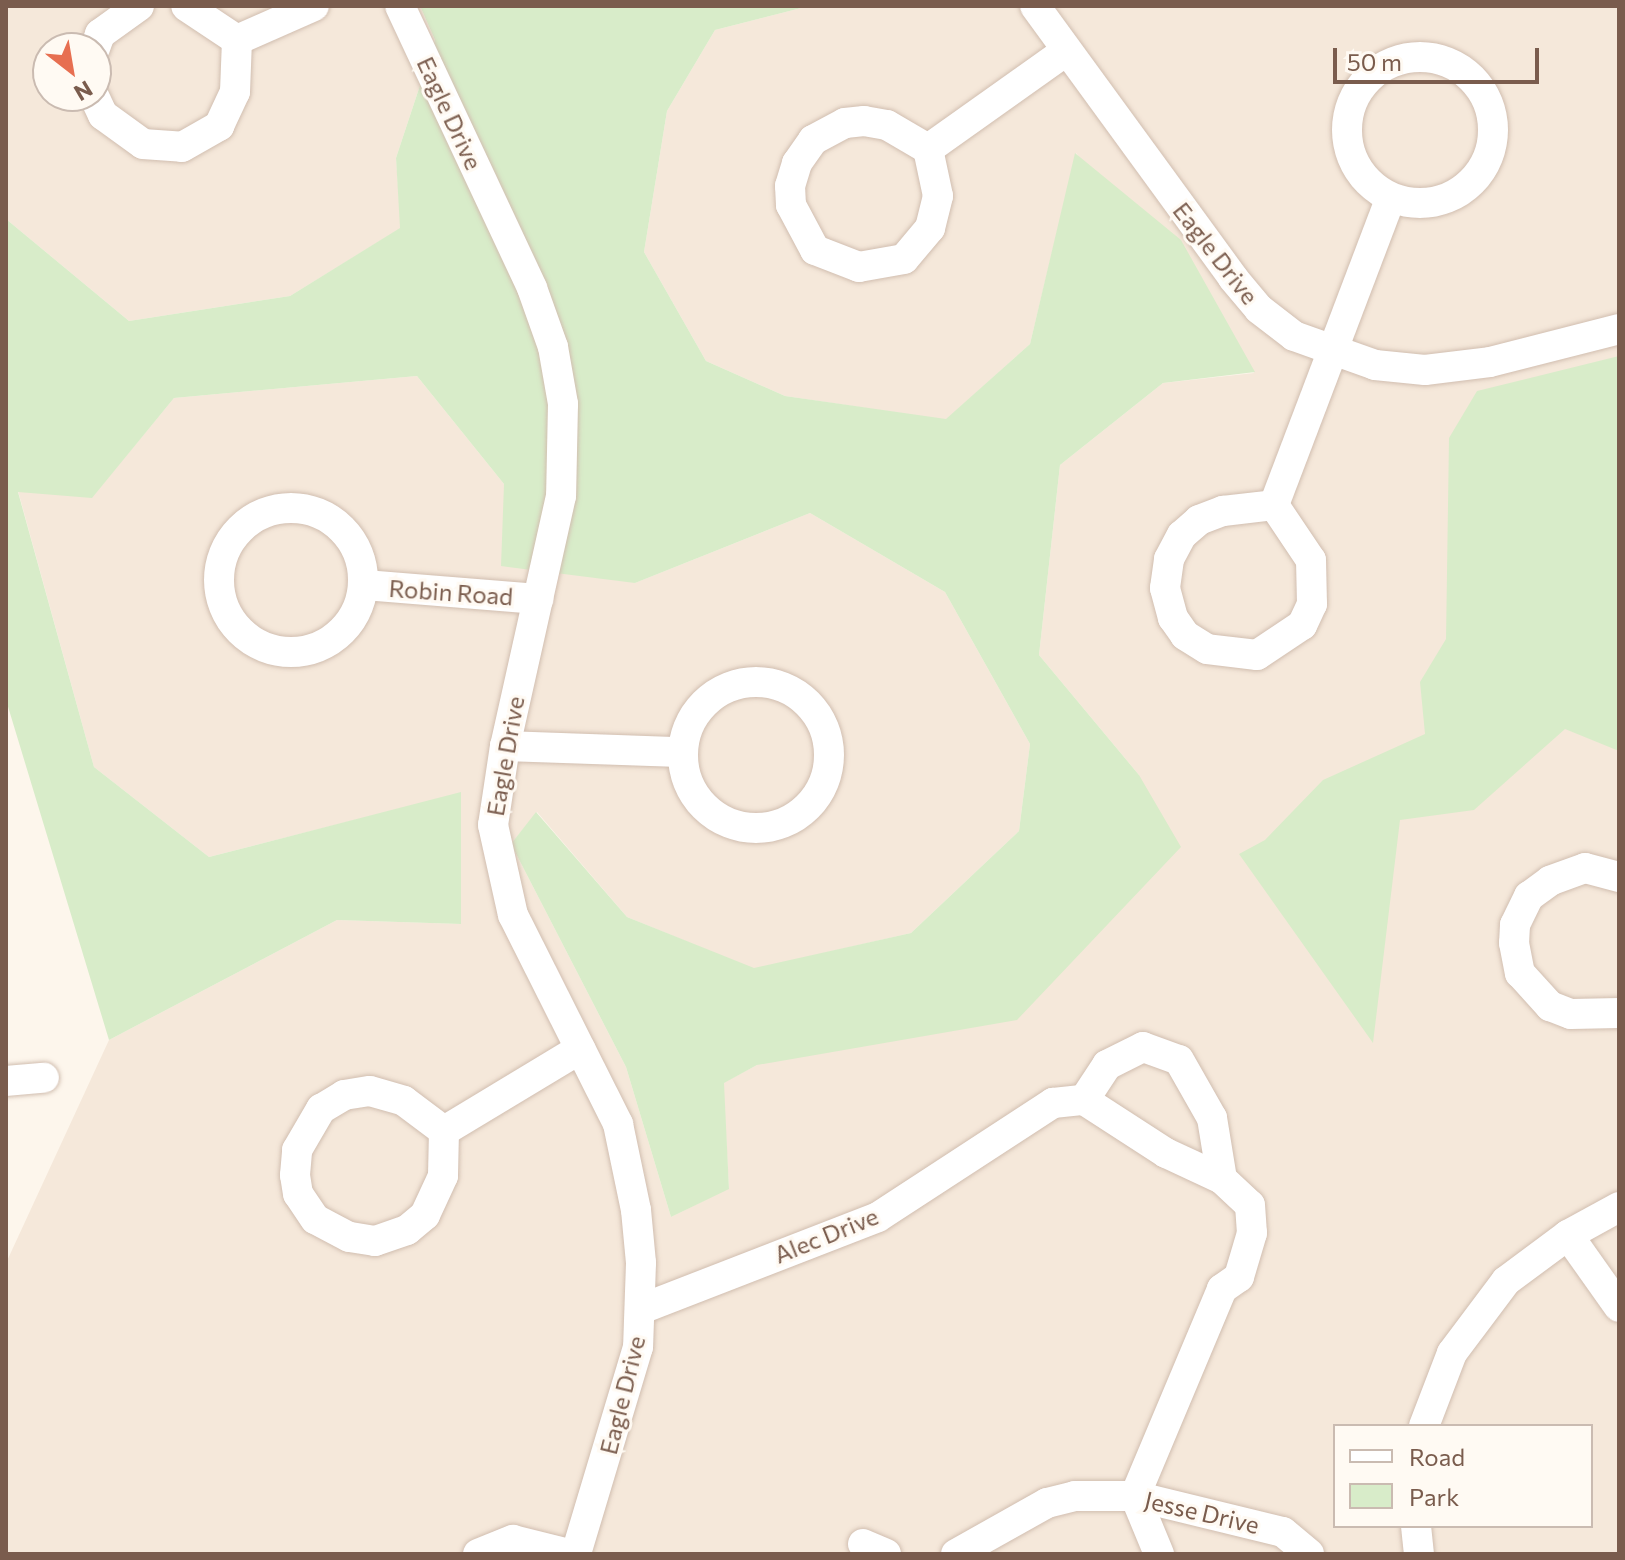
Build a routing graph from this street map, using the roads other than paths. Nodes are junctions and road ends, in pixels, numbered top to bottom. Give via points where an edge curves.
1 (139, 6) edge
2 (186, 6) edge
3 (314, 6) edge
4 (400, 6) edge
5 (1035, 6) edge
6 (103, 32) edge
7 (237, 40) junction
8 (1066, 51) junction
9 (102, 112) edge
10 (928, 149) junction
11 (1390, 200) junction
12 (1619, 329) edge
13 (1332, 353) junction
14 (1274, 505) junction
15 (364, 585) junction
16 (538, 599) junction
17 (505, 746) junction
18 (680, 752) junction
19 (1619, 877) edge
20 (1619, 1013) edge
21 (580, 1049) junction
22 (44, 1078) dead end
23 (6, 1081) edge
24 (1084, 1100) junction
25 (444, 1131) junction
26 (1222, 1179) junction
27 (1619, 1207) edge
28 (1568, 1235) junction
29 (1619, 1307) edge
30 (641, 1309) junction
31 (1425, 1424) edge
32 (1135, 1496) junction
33 (1416, 1528) edge
34 (478, 1554) edge
35 (569, 1554) edge
36 (576, 1554) edge
37 (956, 1554) edge
38 (1159, 1554) edge
39 (1309, 1554) edge
40 (1419, 1554) edge

1 - 6 street
2 - 7 street
3 - 7 street
4 - 16 street, Eagle Drive via 532,288 553,347 563,404 565,462
5 - 8 street, Eagle Drive
7 - 9 street via 230,108 202,140 182,147 143,144
8 - 10 street
8 - 13 street, Eagle Drive via 1259,309 1294,336
10 - 10 street via 887,125 864,121 820,135 797,163 790,186 791,205 804,237 830,260 859,267 904,259 920,243 936,211
11 - 11 street via 1451,197 1483,170 1492,153 1496,127 1480,90 1457,69 1433,58 1389,64 1365,81 1348,109 1349,150
11 - 13 street
12 - 13 street, Eagle Drive via 1449,369 1375,365
13 - 14 street
14 - 14 street via 1311,560 1312,604 1302,625 1257,655 1207,649 1185,635 1173,618 1165,588 1169,559 1182,535 1199,520 1223,511
15 - 15 street, Robin Road via 353,543 342,529 326,516 287,505 258,515 235,535 222,562 218,595 243,633 266,649 290,655 327,644 347,626
15 - 16 street, Robin Road
16 - 17 street, Eagle Drive
17 - 18 street
17 - 21 street, Eagle Drive via 493,808 498,865 513,915
18 - 18 street via 685,780 702,805 724,822 760,830 795,819 809,805 830,760 827,737 807,703 772,681 758,679 715,694 699,710
19 - 20 street via 1585,868 1550,881 1529,896 1515,925 1514,943 1520,973 1550,1006 1571,1014
21 - 25 street
21 - 30 street, Eagle Drive via 618,1124 636,1210
22 - 23 street
24 - 26 street via 1166,1153
24 - 26 street via 1107,1065 1143,1047 1179,1060 1212,1118
24 - 30 street, Alec Drive via 1053,1103 878,1217
25 - 25 street via 387,1094 344,1095 328,1103 306,1129 297,1150 298,1194 307,1210 330,1229 349,1237 388,1239 425,1215 438,1193
26 - 32 street via 1250,1205 1248,1252 1239,1277 1222,1289
27 - 28 street
28 - 29 street
28 - 31 street via 1516,1271 1466,1329 1439,1379
30 - 36 street, Eagle Drive via 625,1401
32 - 37 street, Jesse Drive via 1075,1496 1047,1503
32 - 38 street
32 - 39 street, Jesse Drive via 1283,1532
33 - 40 street
34 - 35 street via 513,1540

